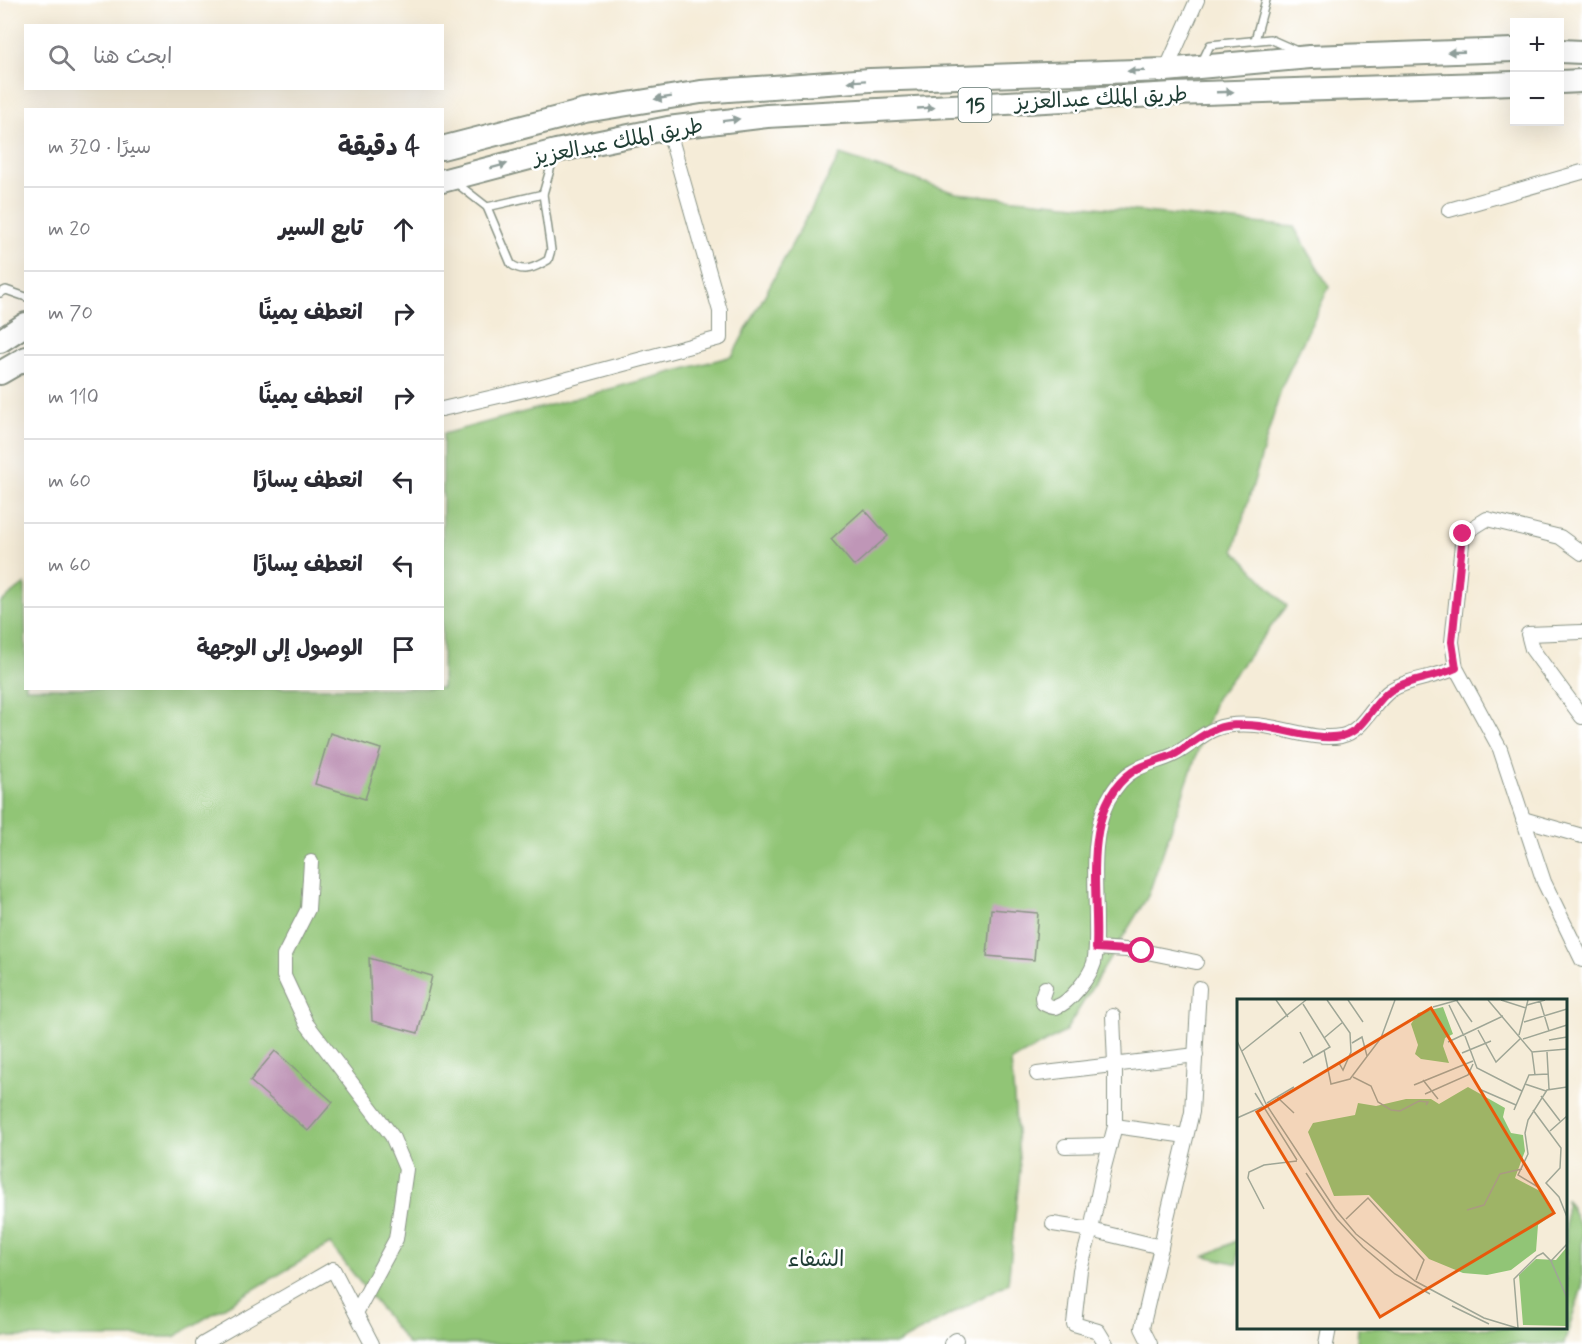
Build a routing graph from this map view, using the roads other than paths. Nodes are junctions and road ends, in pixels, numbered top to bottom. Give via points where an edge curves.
1 (1197, 0) edge
2 (1266, 0) edge
3 (1255, 40) junction
4 (1510, 50) edge
5 (1564, 51) edge
6 (1582, 52) edge
7 (1310, 57) junction
8 (1199, 67) junction
9 (1166, 70) junction
10 (1582, 81) edge
11 (1564, 82) edge
12 (1510, 83) edge
13 (668, 128) junction
14 (447, 144) edge
15 (556, 151) junction
16 (1582, 172) edge
17 (447, 180) edge
18 (543, 194) junction
19 (487, 207) junction
20 (1449, 210) dead end
21 (0, 293) edge
22 (24, 296) edge
23 (24, 325) edge
24 (0, 340) edge
25 (24, 359) edge
26 (0, 373) edge
27 (444, 409) edge
28 (1582, 553) edge
29 (1582, 632) edge
30 (1456, 668) junction
31 (1582, 717) edge
32 (1523, 819) junction
33 (1582, 836) edge
34 (311, 862) dead end
35 (1096, 948) junction
36 (1582, 960) edge
37 (1196, 962) dead end
38 (1045, 988) dead end
39 (1198, 988) dead end
40 (1113, 1016) dead end
41 (1196, 1055) junction
42 (1115, 1064) junction
43 (1037, 1074) dead end
44 (1115, 1126) junction
45 (1186, 1136) junction
46 (1110, 1144) junction
47 (1065, 1146) dead end
48 (1053, 1224) dead end
49 (1091, 1230) junction
50 (1161, 1247) junction
51 (356, 1313) junction
52 (1329, 1329) edge
53 (203, 1344) edge
54 (372, 1344) edge
55 (1106, 1344) edge
56 (1150, 1344) edge
57 (1326, 1344) edge

1 - 9 street
2 - 3 lane
3 - 7 lane via 1270,39
3 - 8 lane via 1210,45
4 -> 7 highway, طريق الملك عبدالعزيز / 15
5 - 6 highway
7 - 8 highway, طريق الملك عبدالعزيز / 15
8 - 9 highway, طريق الملك عبدالعزيز / 15
9 -> 14 highway, طريق الملك عبدالعزيز / 15 via 870,80 701,92 585,111
10 - 11 highway
13 -> 12 highway, طريق الملك عبدالعزيز / 15 via 767,116 1174,94
13 - 15 highway, طريق الملك عبدالعزيز / 15
13 - 27 street via 720,311 720,338
17 -> 15 highway, طريق الملك عبدالعزيز / 15
15 - 18 lane
16 - 20 street
17 - 19 lane
18 - 19 lane
18 - 19 lane via 551,250 548,260 525,270 511,264
21 - 22 lane via 6,290
23 - 24 highway
25 - 26 highway
28 - 30 street via 1560,537 1487,519 1463,534 1452,642
29 - 31 street via 1528,634 1532,649
30 - 32 street via 1500,749
30 - 35 street via 1391,691 1358,726 1341,736 1227,725 1158,762 1134,770 1116,789 1101,818 1096,853
32 - 33 street
32 - 36 street via 1544,882
34 - 51 street via 308,909 284,956 284,976 306,1023 392,1136 406,1169 396,1239
35 - 37 street via 1142,951
35 - 38 street via 1087,977 1064,1002 1056,1007 1043,1003
39 - 41 street
40 - 42 street
41 - 42 street
41 - 45 street via 1192,1113
42 - 43 street
42 - 44 street
44 - 45 street
44 - 46 street
45 - 50 street
46 - 47 street
46 - 49 street
48 - 49 street
49 - 50 street
49 - 55 street via 1080,1270 1074,1324 1098,1331
50 - 56 street via 1142,1328
51 - 53 street via 333,1269
51 - 54 street
52 - 57 street

